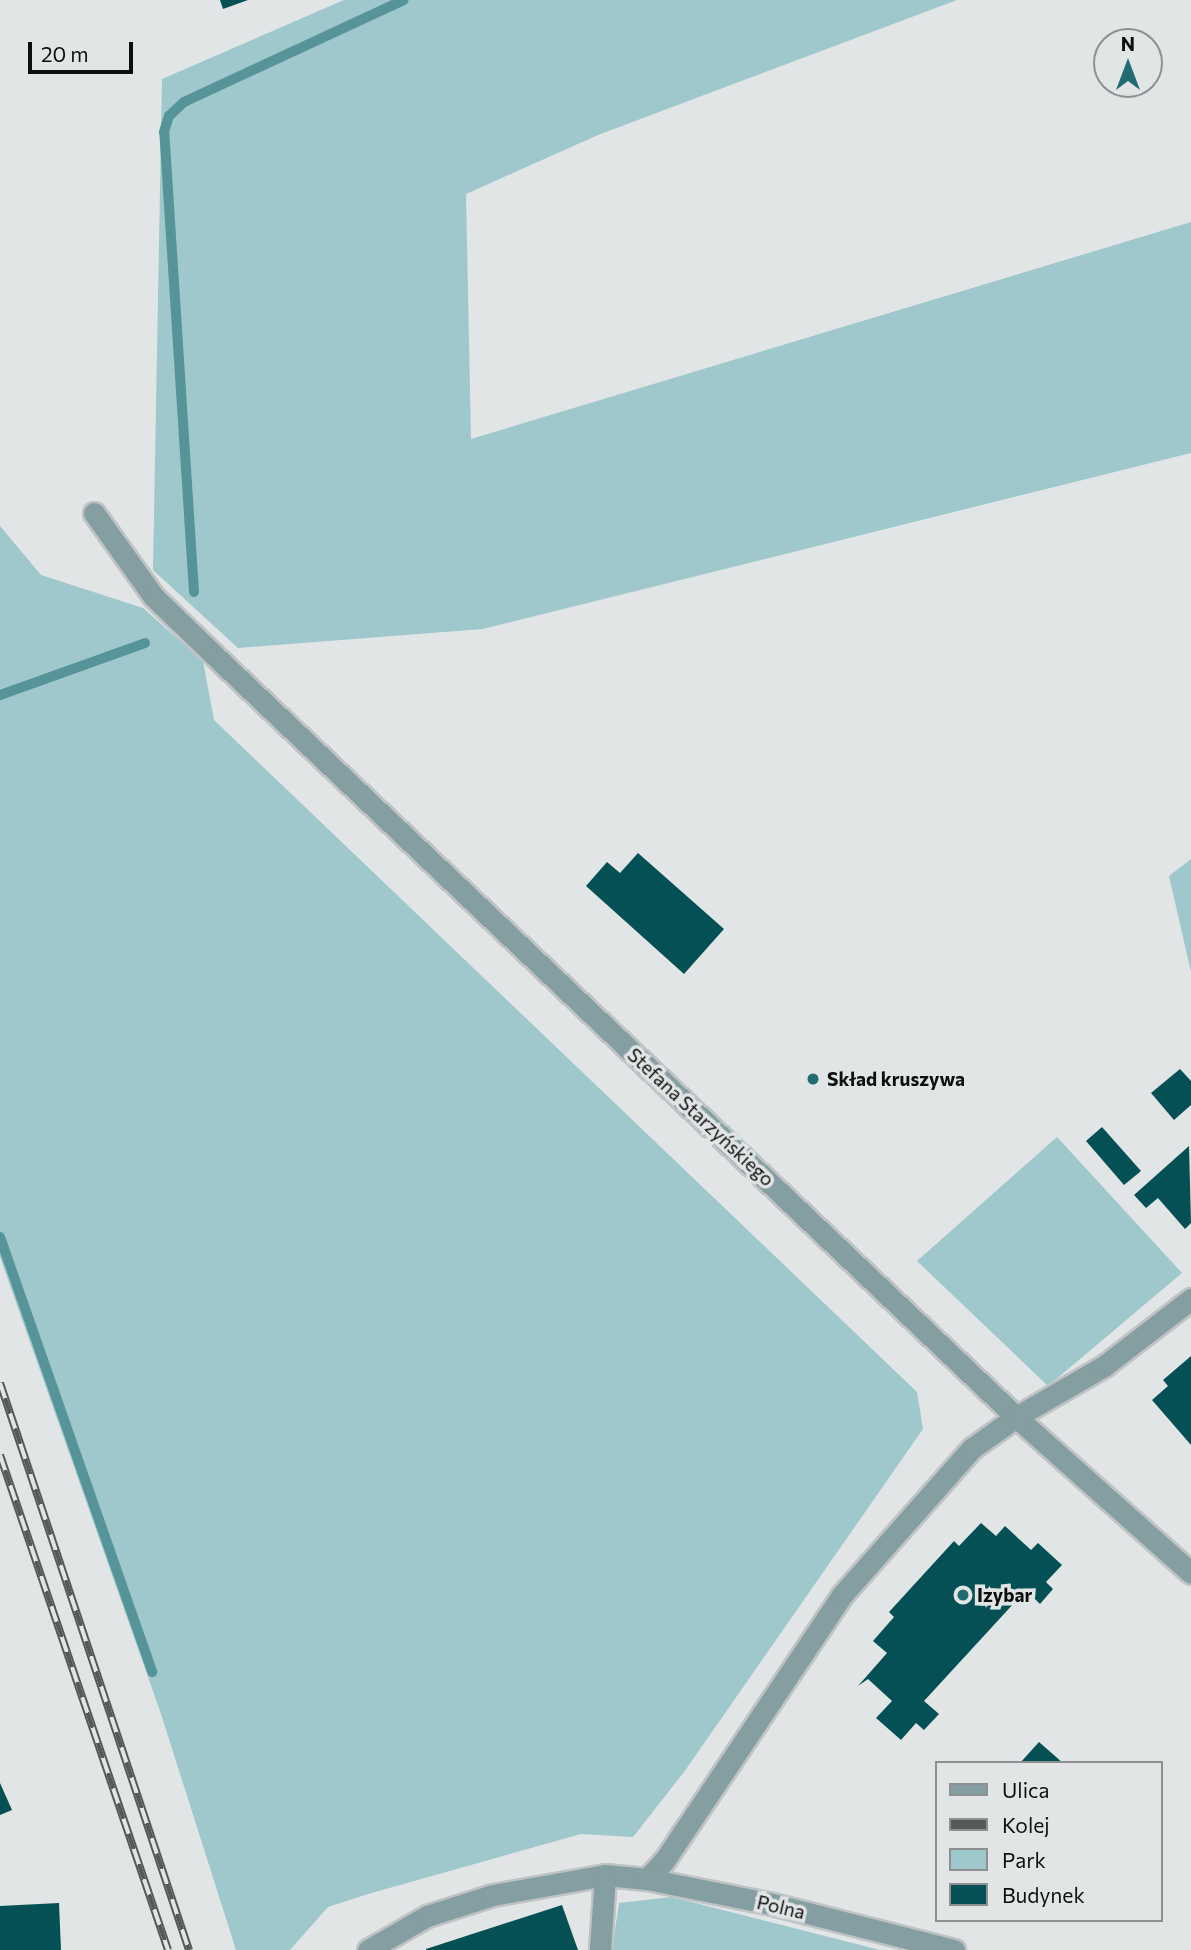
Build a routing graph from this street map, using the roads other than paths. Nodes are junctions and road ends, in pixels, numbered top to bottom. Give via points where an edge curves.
1 (94, 513) dead end
2 (1191, 1299) edge
3 (1016, 1417) junction
4 (1191, 1573) edge
5 (605, 1875) junction
6 (648, 1879) junction
7 (369, 1950) edge
8 (600, 1950) edge
9 (954, 1950) edge

1 - 3 street, Stefana Starzyńskiego via 154,597
2 - 3 street via 1104,1366
3 - 4 street, Stefana Starzyńskiego
3 - 6 street via 971,1449 842,1595
5 - 6 street, Polna
5 - 7 street, Polna via 492,1895 427,1916
5 - 8 street
6 - 9 street, Polna via 772,1904

